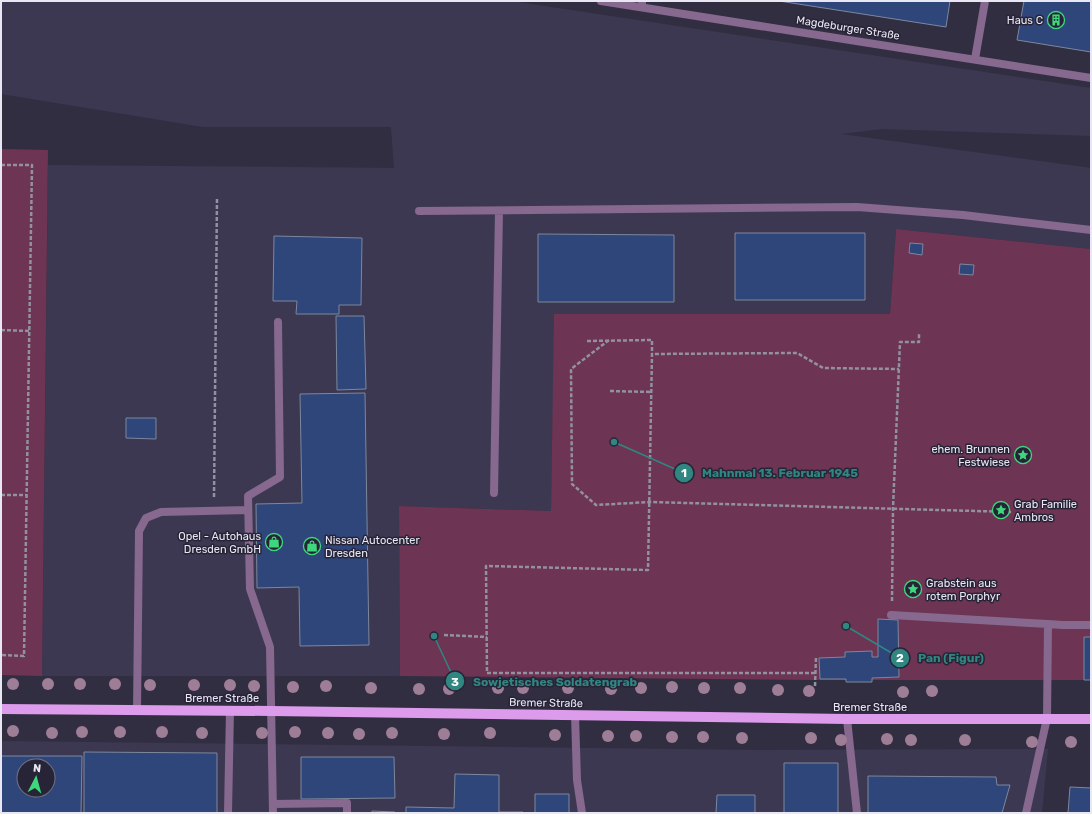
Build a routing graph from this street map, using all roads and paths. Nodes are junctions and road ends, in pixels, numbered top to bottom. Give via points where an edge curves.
1 (601, 1) edge
2 (985, 1) edge
3 (642, 4) edge
4 (975, 60) junction
5 (1091, 78) edge
6 (1, 165) edge
7 (217, 198) dead end
8 (419, 211) dead end
9 (499, 211) junction
10 (1091, 230) edge
11 (278, 322) dead end
12 (1, 330) edge
13 (29, 331) junction
14 (919, 334) dead end
15 (587, 340) dead end
16 (609, 340) junction
17 (652, 354) junction
18 (899, 369) junction
19 (610, 391) dead end
20 (652, 392) junction
21 (494, 493) dead end
22 (1, 495) edge
23 (26, 495) junction
24 (650, 502) junction
25 (894, 508) junction
26 (248, 510) junction
27 (214, 511) junction
28 (1012, 512) dead end
29 (891, 615) joint
30 (1048, 624) junction
31 (1091, 625) edge
32 (444, 635) dead end
33 (487, 637) junction
34 (1, 655) edge
35 (816, 657) dead end
36 (815, 673) junction
37 (815, 686) dead end
38 (1, 708) edge
39 (137, 710) junction
40 (230, 710) junction
41 (271, 711) junction
42 (575, 715) junction
43 (1047, 718) junction
44 (847, 719) junction
45 (1091, 719) edge
46 (273, 804) junction
47 (228, 813) edge
48 (273, 813) edge
49 (347, 813) edge
50 (582, 813) edge
51 (857, 813) edge
52 (1026, 813) edge

1 - 3 street, Magdeburger Straße
2 - 4 street
3 - 4 street, Magdeburger Straße
4 - 5 street, Magdeburger Straße
6 - 13 path via 32,165
7 - 27 path
8 - 9 street
9 - 10 street via 857,207 963,215
9 - 21 street
11 - 26 street via 280,477 248,496
12 - 13 path
13 - 23 path
14 - 18 path via 918,342 900,342
15 - 16 path
16 - 17 path via 652,340
16 - 24 path via 571,369 572,484 596,505
17 - 18 path via 797,353 823,368
17 - 20 path
18 - 25 path
19 - 20 path
20 - 24 path
22 - 23 path
23 - 34 path via 24,656
24 - 25 path
24 - 33 path via 648,570 486,566
25 - 28 path
25 - 29 path
26 - 27 street
26 - 41 street via 250,589 270,647
27 - 39 street via 160,512 146,518 139,531
29 - 30 street
30 - 31 street
30 - 43 street
32 - 33 path
33 - 36 path via 488,673
35 - 36 path
36 - 37 path
38 - 39 main road, Bremer Straße
39 - 40 main road, Bremer Straße
40 - 41 main road, Bremer Straße
40 - 47 street
41 - 42 main road, Bremer Straße
41 - 46 street
42 - 44 main road, Bremer Straße
42 - 50 street via 577,780
43 - 44 main road, Bremer Straße
43 - 45 main road, Bremer Straße
43 - 52 street
44 - 51 street
46 - 48 street
46 - 49 street via 347,803

